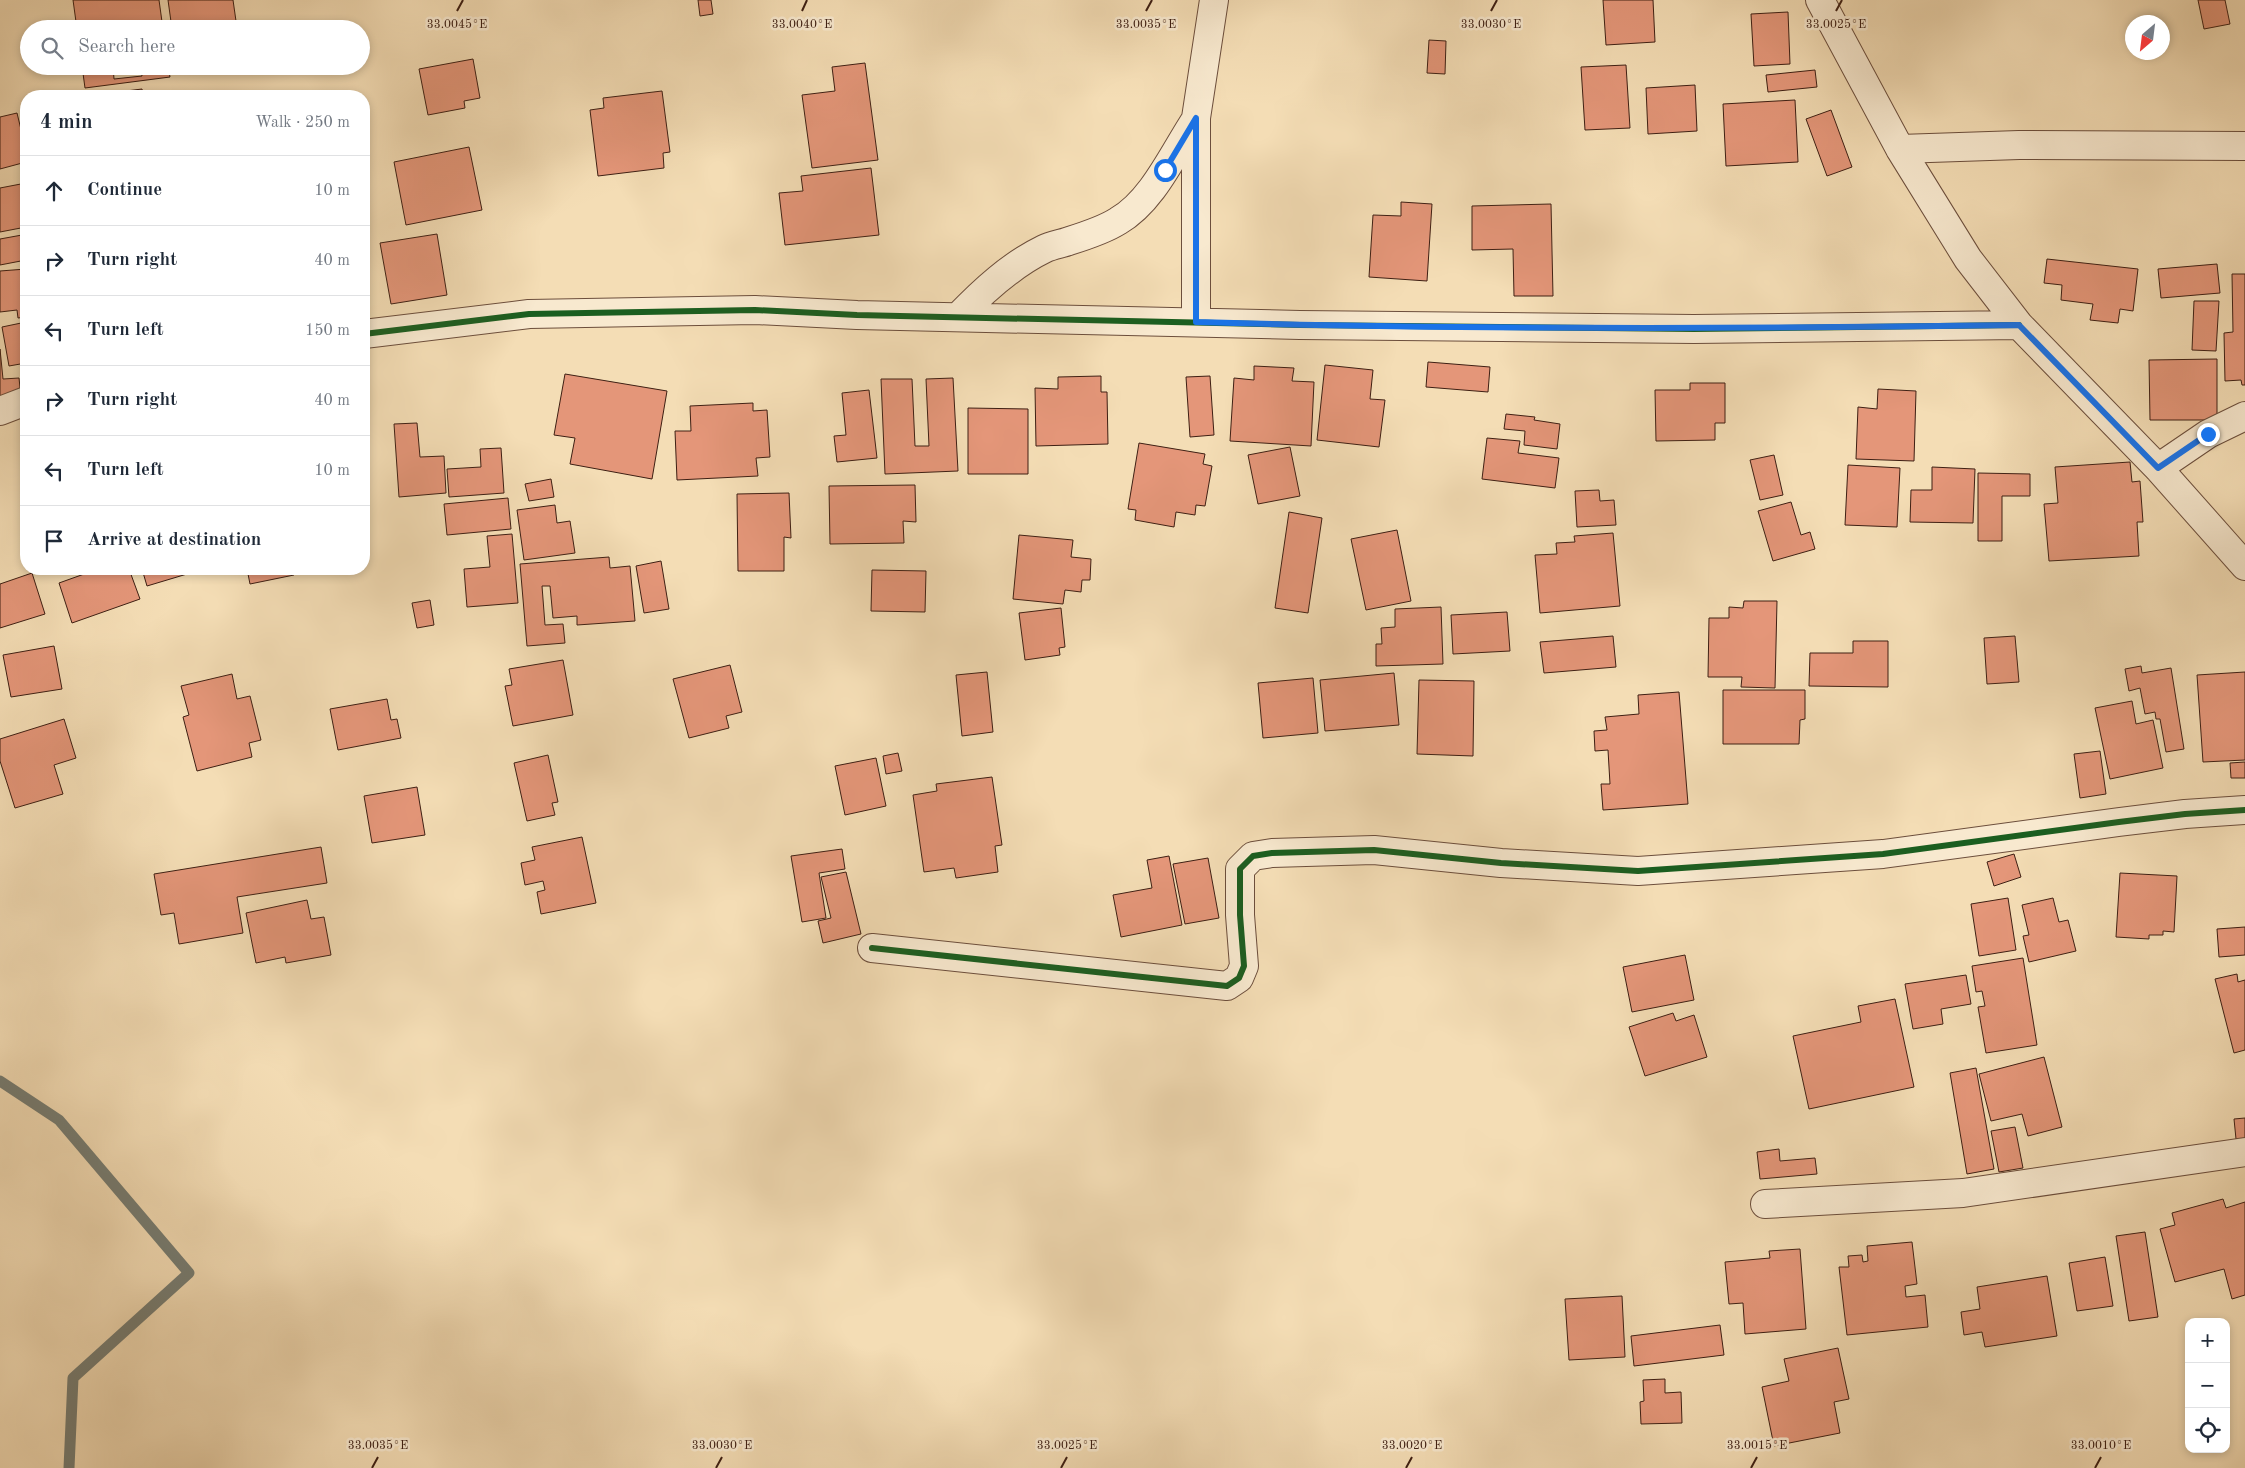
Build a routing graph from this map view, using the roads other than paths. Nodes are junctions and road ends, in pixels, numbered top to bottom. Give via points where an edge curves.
1 (1214, 0) edge
2 (1820, 0) edge
3 (1196, 118) junction
4 (2245, 146) edge
5 (1900, 149) junction
6 (958, 317) junction
7 (1196, 322) junction
8 (2019, 325) junction
9 (370, 333) edge
10 (20, 403) edge
11 (0, 411) edge
12 (2245, 416) edge
13 (2158, 468) junction
14 (2245, 566) edge
15 (2245, 810) edge
16 (872, 948) dead end
17 (2245, 1152) edge
18 (1765, 1204) dead end

1 - 3 street
2 - 5 street
3 - 6 street via 1165,170 1139,204 1119,221 1045,248 1026,259 995,282
3 - 7 street
4 - 5 street via 2019,145
5 - 8 street via 1968,259
6 - 7 street
6 - 9 street via 755,310 529,314
7 - 8 street via 1694,329
8 - 13 street
10 - 11 street
12 - 13 street via 2208,434
13 - 14 street
15 - 16 street via 2119,822 1883,854 1638,871 1501,863 1374,850 1253,856 1240,869 1244,966 1239,978 1227,986
17 - 18 street via 1963,1193

